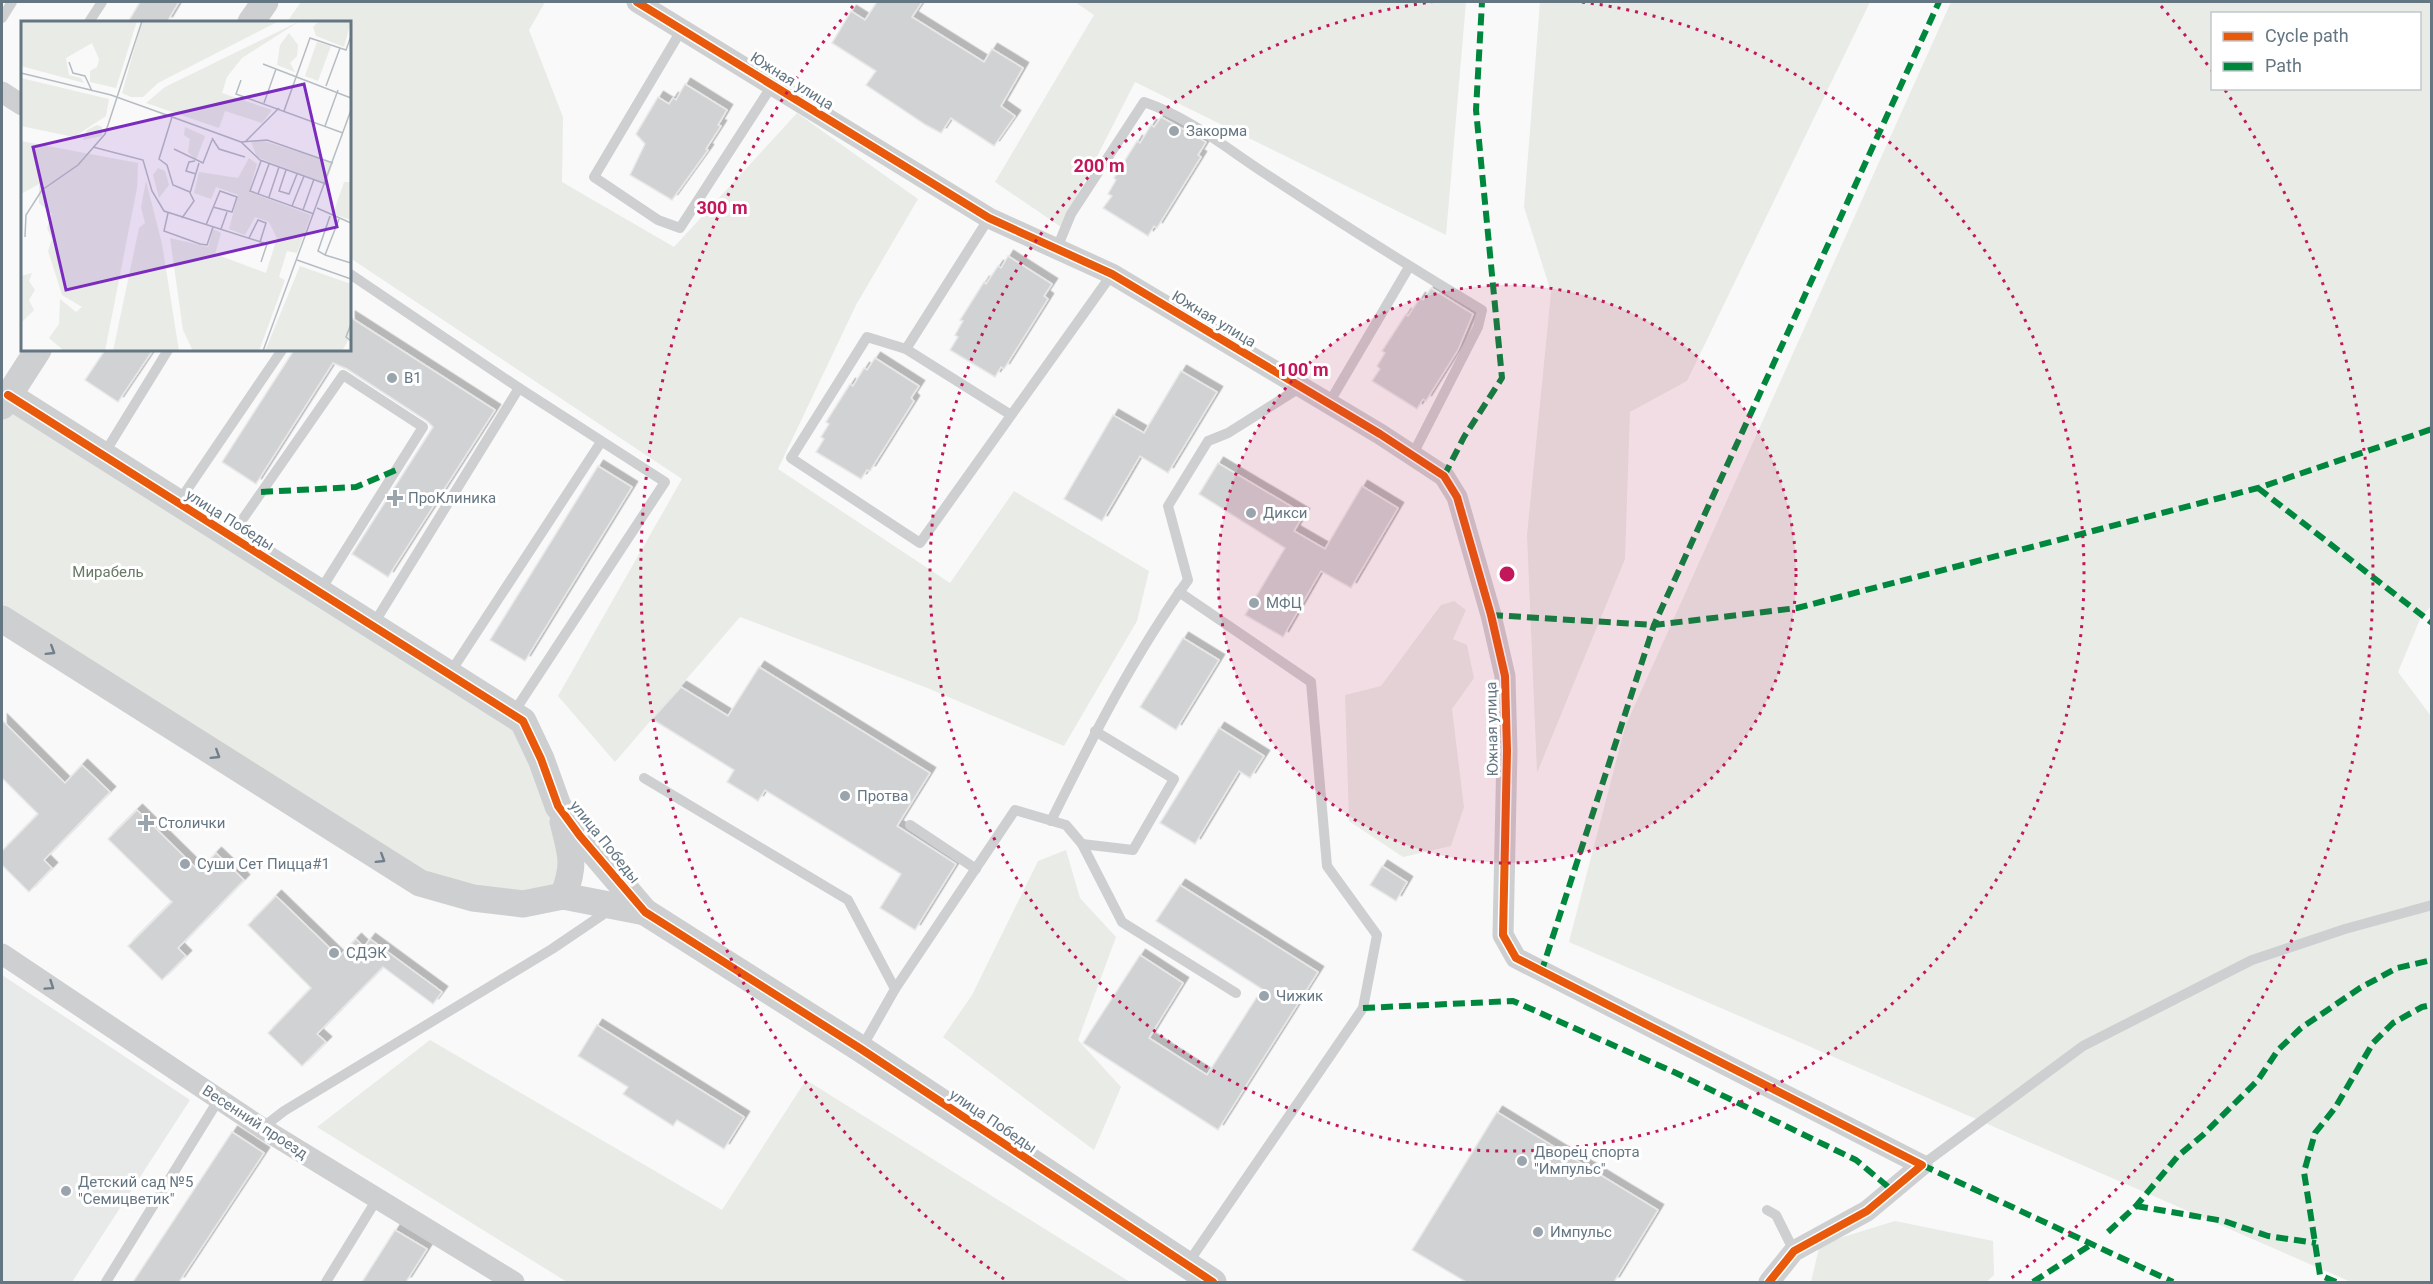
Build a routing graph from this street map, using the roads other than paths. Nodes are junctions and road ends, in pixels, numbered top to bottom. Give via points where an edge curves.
1 (12, 2) edge
2 (102, 2) edge
3 (265, 2) edge
4 (638, 2) edge
5 (2, 18) edge
6 (90, 21) edge
7 (252, 21) edge
8 (682, 29) junction
9 (772, 84) junction
10 (2, 93) edge
11 (21, 104) edge
12 (989, 218) junction
13 (1057, 248) junction
14 (1409, 267) junction
15 (1112, 274) junction
16 (351, 275) edge
17 (906, 349) junction
18 (37, 351) edge
19 (167, 351) edge
20 (281, 351) edge
21 (1301, 387) junction
22 (519, 388) junction
23 (5, 401) edge
24 (1329, 403) junction
25 (1011, 415) junction
26 (601, 442) junction
27 (1413, 454) junction
28 (104, 456) junction
29 (178, 503) junction
30 (231, 536) junction
31 (319, 592) junction
32 (1179, 592) junction
33 (2, 620) edge
34 (372, 626) junction
35 (449, 675) junction
36 (512, 715) junction
37 (1095, 731) junction
38 (644, 778) dead end
39 (558, 806) junction
40 (1051, 821) junction
41 (910, 825) dead end
42 (1082, 844) junction
43 (976, 869) junction
44 (563, 896) junction
45 (2432, 905) edge
46 (616, 906) junction
47 (645, 912) junction
48 (2, 954) edge
49 (895, 990) junction
50 (1236, 993) dead end
51 (861, 1049) junction
52 (219, 1099) junction
53 (262, 1128) junction
54 (1922, 1165) junction
55 (377, 1199) junction
56 (1767, 1210) dead end
57 (1794, 1251) junction
58 (1186, 1266) junction
59 (106, 1282) edge
60 (326, 1282) edge
61 (514, 1282) edge
62 (1213, 1282) edge
63 (1769, 1282) edge

1 - 5 lane
2 - 6 lane
3 - 7 street
4 - 8 street, Южная улица
8 - 9 street, Южная улица
8 - 9 lane via 594,177 658,220 680,228
9 - 12 street, Южная улица
10 - 11 street
12 - 13 street, Южная улица
12 - 17 lane
13 - 14 lane via 1071,214 1144,102 1197,126
13 - 15 street, Южная улица
14 - 24 lane
14 - 27 lane via 1482,310 1478,327
15 - 21 street, Южная улица
15 - 25 lane
16 - 22 lane
17 - 25 lane
17 - 25 lane via 867,337 790,458 921,543
18 - 23 street
19 - 28 lane
20 - 29 lane
21 - 24 street, Южная улица
21 - 32 lane via 1228,433 1208,441 1168,506 1188,580
22 - 26 lane
22 - 34 lane
23 - 28 street, улица Победы
24 - 27 street, Южная улица
26 - 35 lane
26 - 36 lane via 665,482
27 - 54 street, Южная улица via 1444,477 1457,497 1505,676 1503,935 1516,958
28 - 29 street, улица Победы
29 - 30 street, улица Победы
30 - 31 street, улица Победы
30 - 31 lane via 343,375 423,427
31 - 34 street, улица Победы
32 - 37 lane
32 - 58 lane via 1311,682 1327,866 1377,935 1363,1008
33 -> 44 street, улица Победы via 420,884 473,898 523,904
34 - 35 street, улица Победы
35 - 36 street, улица Победы
36 - 39 street, улица Победы via 523,722 542,759
37 - 40 lane
37 - 42 lane via 1174,779 1133,850
38 - 49 lane via 848,900
39 - 44 street via 573,859 571,878
39 - 47 street, улица Победы
40 - 42 lane via 1066,825
40 - 43 lane via 1016,810
41 - 43 lane
42 - 50 lane via 1122,922
43 - 49 lane
44 - 46 street, улица Победы
45 - 54 lane via 2252,960 2094,1040
46 - 47 street, улица Победы
46 - 53 lane
47 - 51 street, улица Победы
48 -> 52 street, Весенний проезд
49 - 51 lane
51 - 58 street, улица Победы
52 - 53 street, Весенний проезд
52 - 59 lane
53 - 55 street, Весенний проезд
54 - 57 street via 1867,1211
55 - 60 lane
55 - 61 street, Весенний проезд
56 - 57 lane via 1776,1215
57 - 63 street
58 - 62 street, улица Победы

